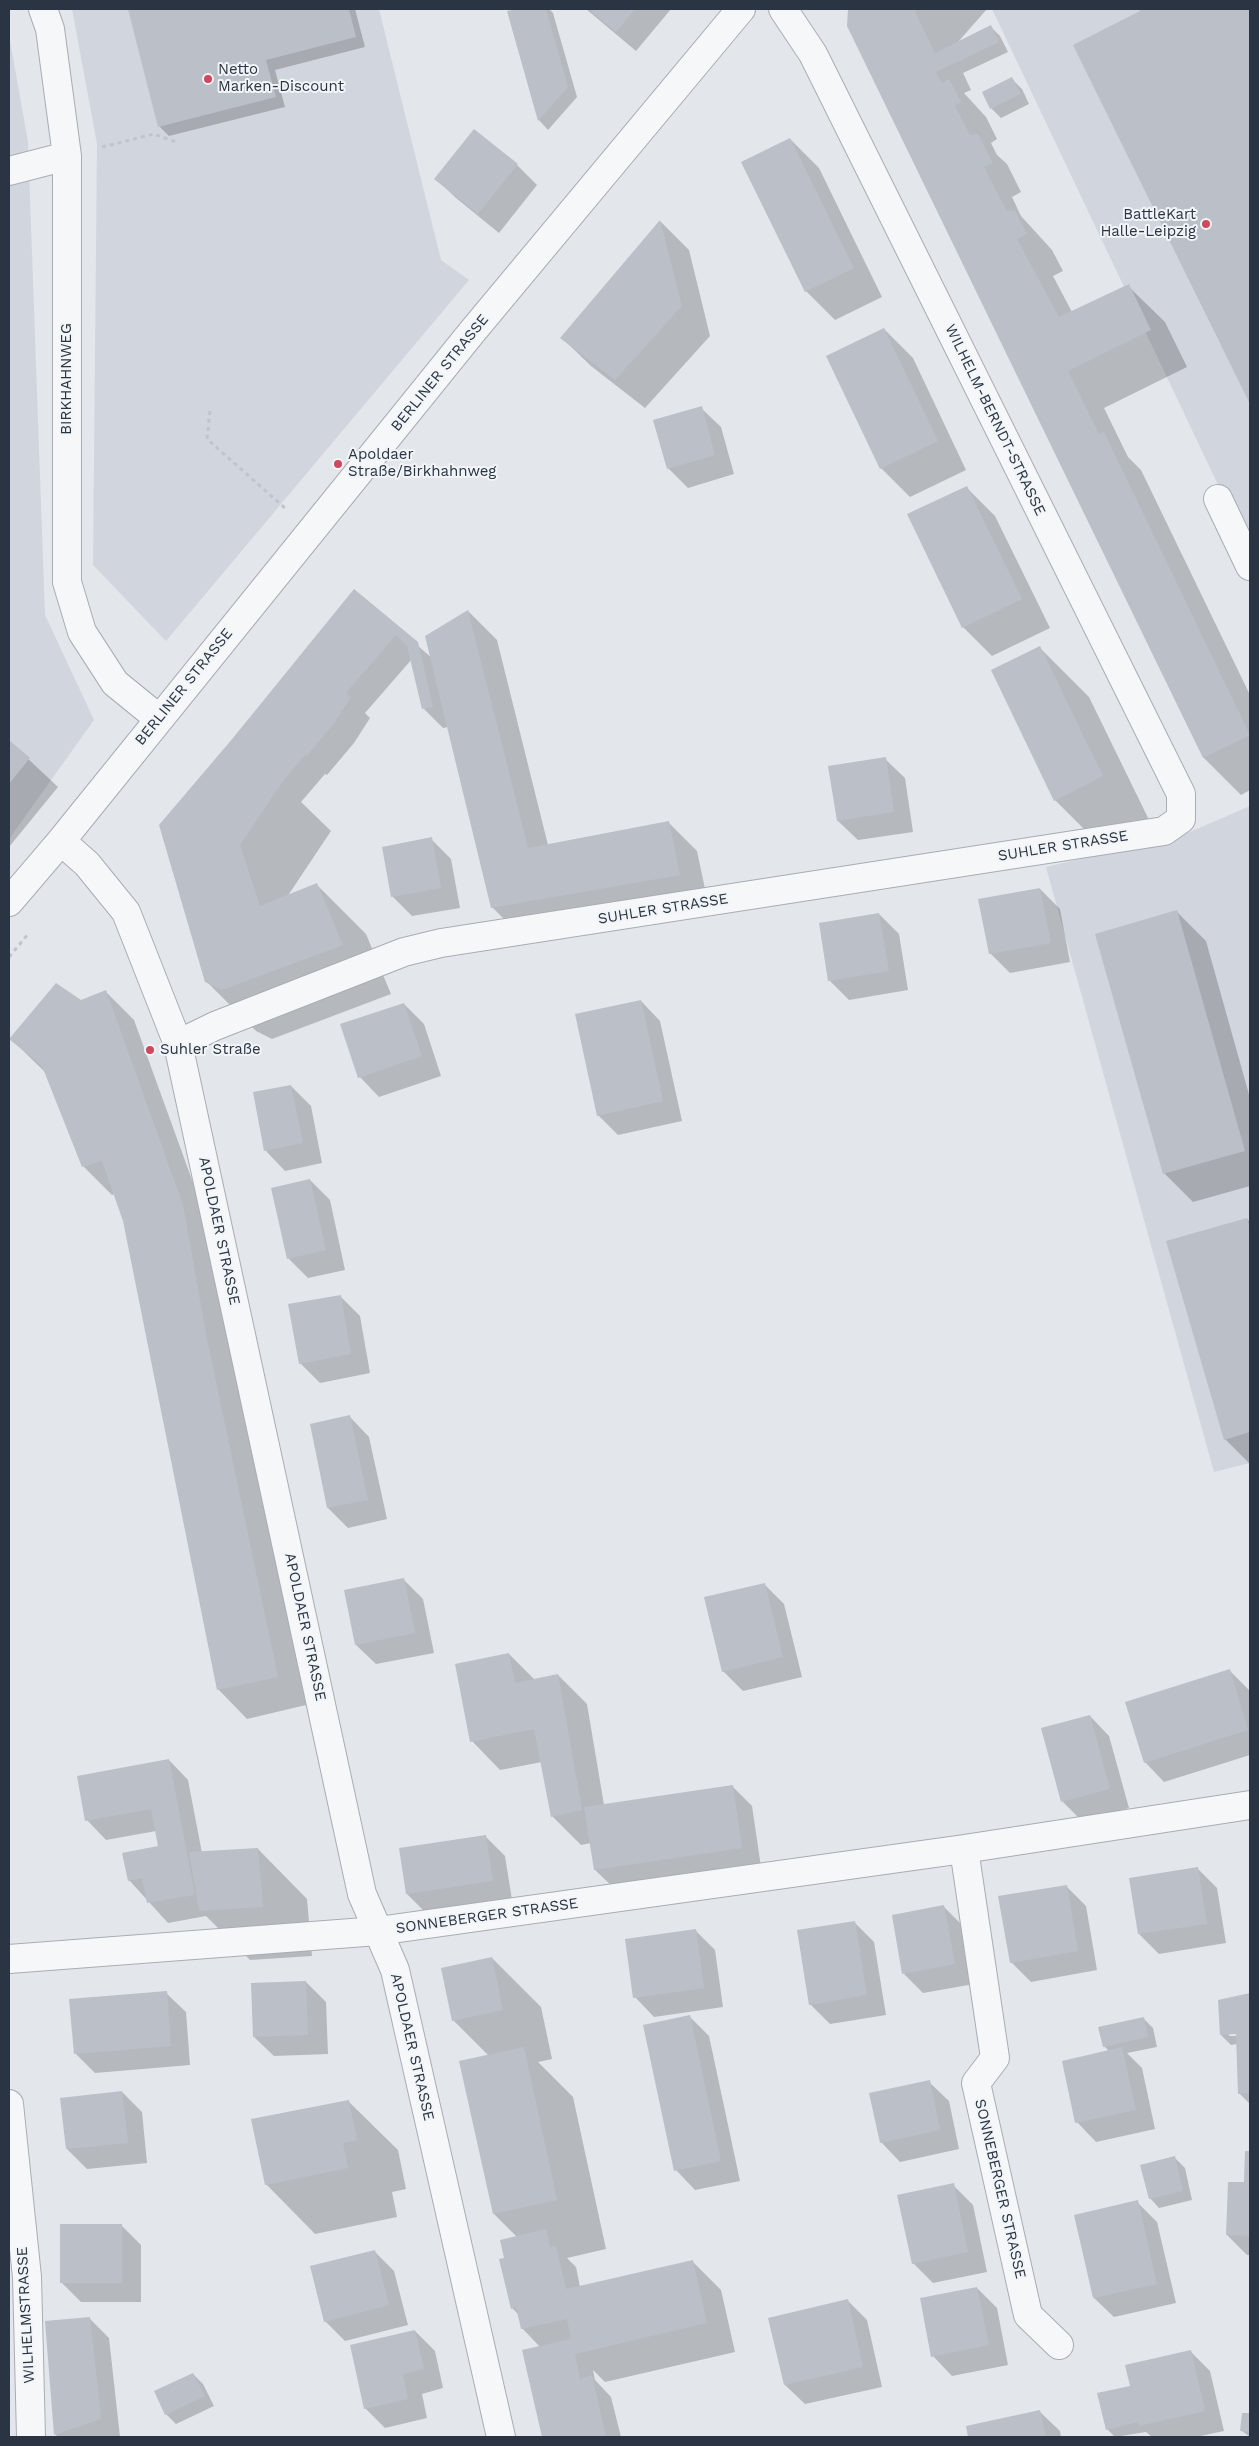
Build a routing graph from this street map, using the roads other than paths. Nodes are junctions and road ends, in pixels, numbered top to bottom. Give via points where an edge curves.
1 (43, 9) edge
2 (741, 9) edge
3 (783, 9) edge
4 (67, 156) junction
5 (9, 171) edge
6 (1218, 499) dead end
7 (1250, 566) edge
8 (158, 718) junction
9 (1164, 831) joint
10 (61, 841) junction
11 (9, 902) edge
12 (178, 1044) junction
13 (1250, 1805) edge
14 (964, 1849) junction
15 (378, 1932) junction
16 (9, 1959) edge
17 (9, 2104) edge
18 (1059, 2345) dead end
19 (31, 2437) edge
20 (501, 2437) edge

1 - 4 street, BIRKHAHNWEG via 50,29
2 - 8 street, BERLINER STRASSE via 472,332
3 - 9 street, WILHELM-BERNDT-STRASSE via 813,54 1181,794 1181,819
4 - 5 street
4 - 8 street, BIRKHAHNWEG via 67,582 82,632 110,676
6 - 7 street
8 - 10 street, BERLINER STRASSE
9 - 12 street, SUHLER STRASSE via 441,943 386,959 215,1026
10 - 11 street, BERLINER STRASSE
10 - 12 street, APOLDAER STRASSE via 87,864 126,912
12 - 15 street, APOLDAER STRASSE via 362,1894
13 - 14 street, SONNEBERGER STRASSE
14 - 15 street, SONNEBERGER STRASSE
14 - 18 street, SONNEBERGER STRASSE via 995,2058 976,2083 1028,2315
15 - 16 street, SONNEBERGER STRASSE
15 - 20 street, APOLDAER STRASSE via 396,1970
17 - 19 street, WILHELMSTRASSE via 27,2277

